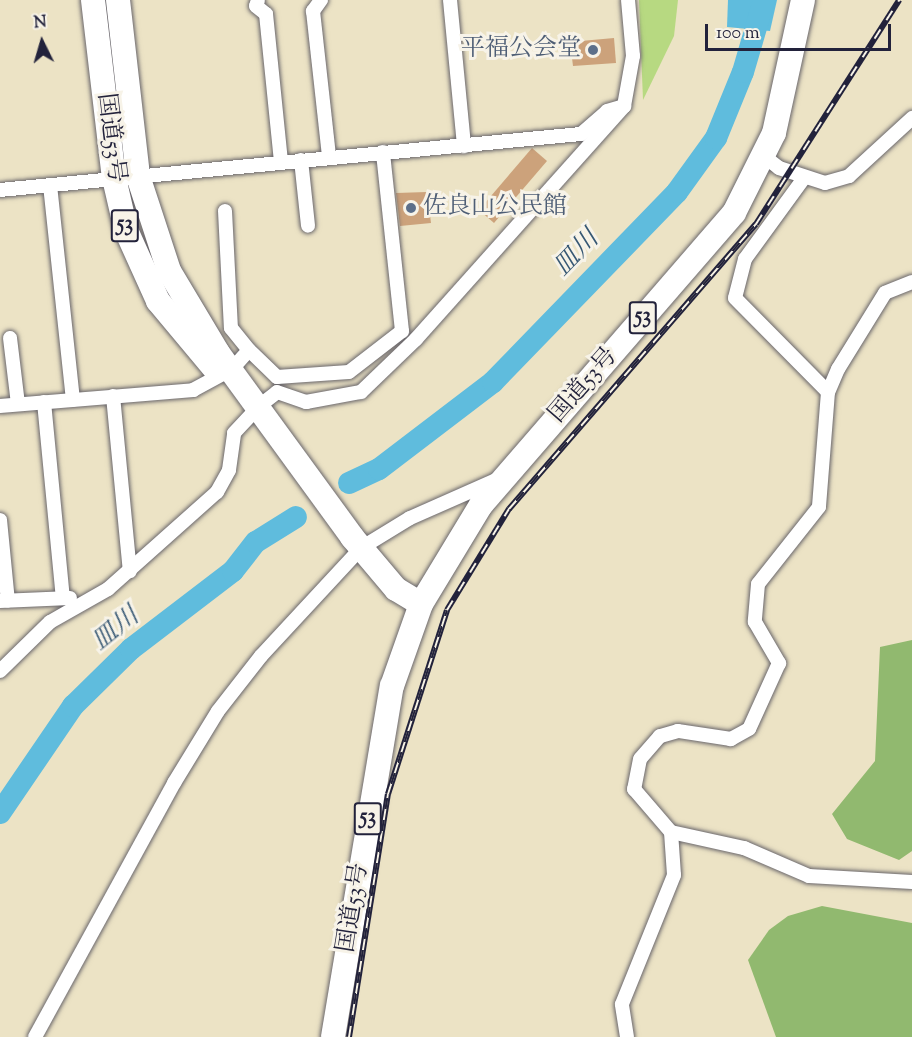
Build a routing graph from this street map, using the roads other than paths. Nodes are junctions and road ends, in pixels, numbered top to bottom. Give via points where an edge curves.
1 (93, 0) edge
2 (118, 0) edge
3 (258, 0) edge
4 (321, 0) edge
5 (450, 0) edge
6 (628, 0) edge
7 (803, 0) edge
8 (624, 106) junction
9 (912, 118) edge
10 (581, 134) junction
11 (464, 146) junction
12 (586, 149) junction
13 (383, 152) junction
14 (328, 157) junction
15 (765, 157) junction
16 (301, 160) junction
17 (281, 162) junction
18 (138, 176) junction
19 (114, 178) junction
20 (804, 178) junction
21 (50, 185) junction
22 (0, 190) edge
23 (225, 211) dead end
24 (308, 226) dead end
25 (912, 282) edge
26 (402, 331) junction
27 (10, 338) dead end
28 (416, 339) junction
29 (249, 350) junction
30 (226, 372) junction
31 (828, 392) junction
32 (113, 396) junction
33 (73, 400) junction
34 (44, 402) junction
35 (18, 405) junction
36 (0, 406) edge
37 (262, 414) junction
38 (509, 475) junction
39 (0, 520) edge
40 (356, 542) junction
41 (130, 571) junction
42 (63, 598) junction
43 (4, 601) edge
44 (80, 601) junction
45 (420, 604) junction
46 (0, 671) edge
47 (671, 832) junction
48 (912, 882) edge
49 (35, 1037) edge
50 (333, 1037) edge
51 (627, 1037) edge

1 - 19 highway, 国道53号 / 53
2 - 18 highway, 国道53号 / 53
3 - 17 street via 256,6 266,14
4 - 14 street via 313,11
5 - 11 street
6 - 8 street via 633,56
7 - 15 highway, 国道53号 / 53
8 - 10 street via 607,111
8 - 12 street
9 - 20 street via 849,176 825,183
10 - 11 street
10 - 12 street
11 - 13 street
12 - 28 street
13 - 14 street
13 - 26 street
14 - 16 street
15 - 20 street
15 - 38 highway, 国道53号 / 53 via 734,213
16 - 17 street
16 - 24 street
17 - 18 street
18 - 19 street
18 - 30 highway, 国道53号 / 53 via 169,271
19 - 21 street
19 - 30 highway, 国道53号 / 53 via 145,278 173,322
20 - 31 street via 740,268 735,298
21 - 22 street
21 - 33 street
23 - 29 street via 231,328
25 - 31 street via 885,293 863,322
26 - 28 street
26 - 29 street via 349,372 278,377
27 - 35 street
28 - 37 street via 360,392 306,402 277,392
29 - 30 street
30 - 32 street via 194,390
30 - 37 highway, 国道53号 / 53
31 - 47 street via 819,507 758,584 755,622 779,663 777,675 741,736 678,731 660,736 634,773 641,801
32 - 33 street
32 - 41 street
33 - 34 street
34 - 35 street
34 - 42 street
35 - 36 street
37 - 40 highway, 国道53号 / 53
37 - 41 street via 234,433 229,470 217,492
38 - 40 street
38 - 45 highway, 国道53号 / 53 via 481,504
39 - 43 street
40 - 45 highway, 国道53号 / 53 via 396,589
40 - 49 street via 218,711
41 - 44 street
42 - 43 street
42 - 44 street
44 - 46 street
45 - 50 highway, 国道53号 / 53 via 392,686
47 - 48 street via 744,848 809,876
47 - 51 street via 674,875 627,982 622,1004

